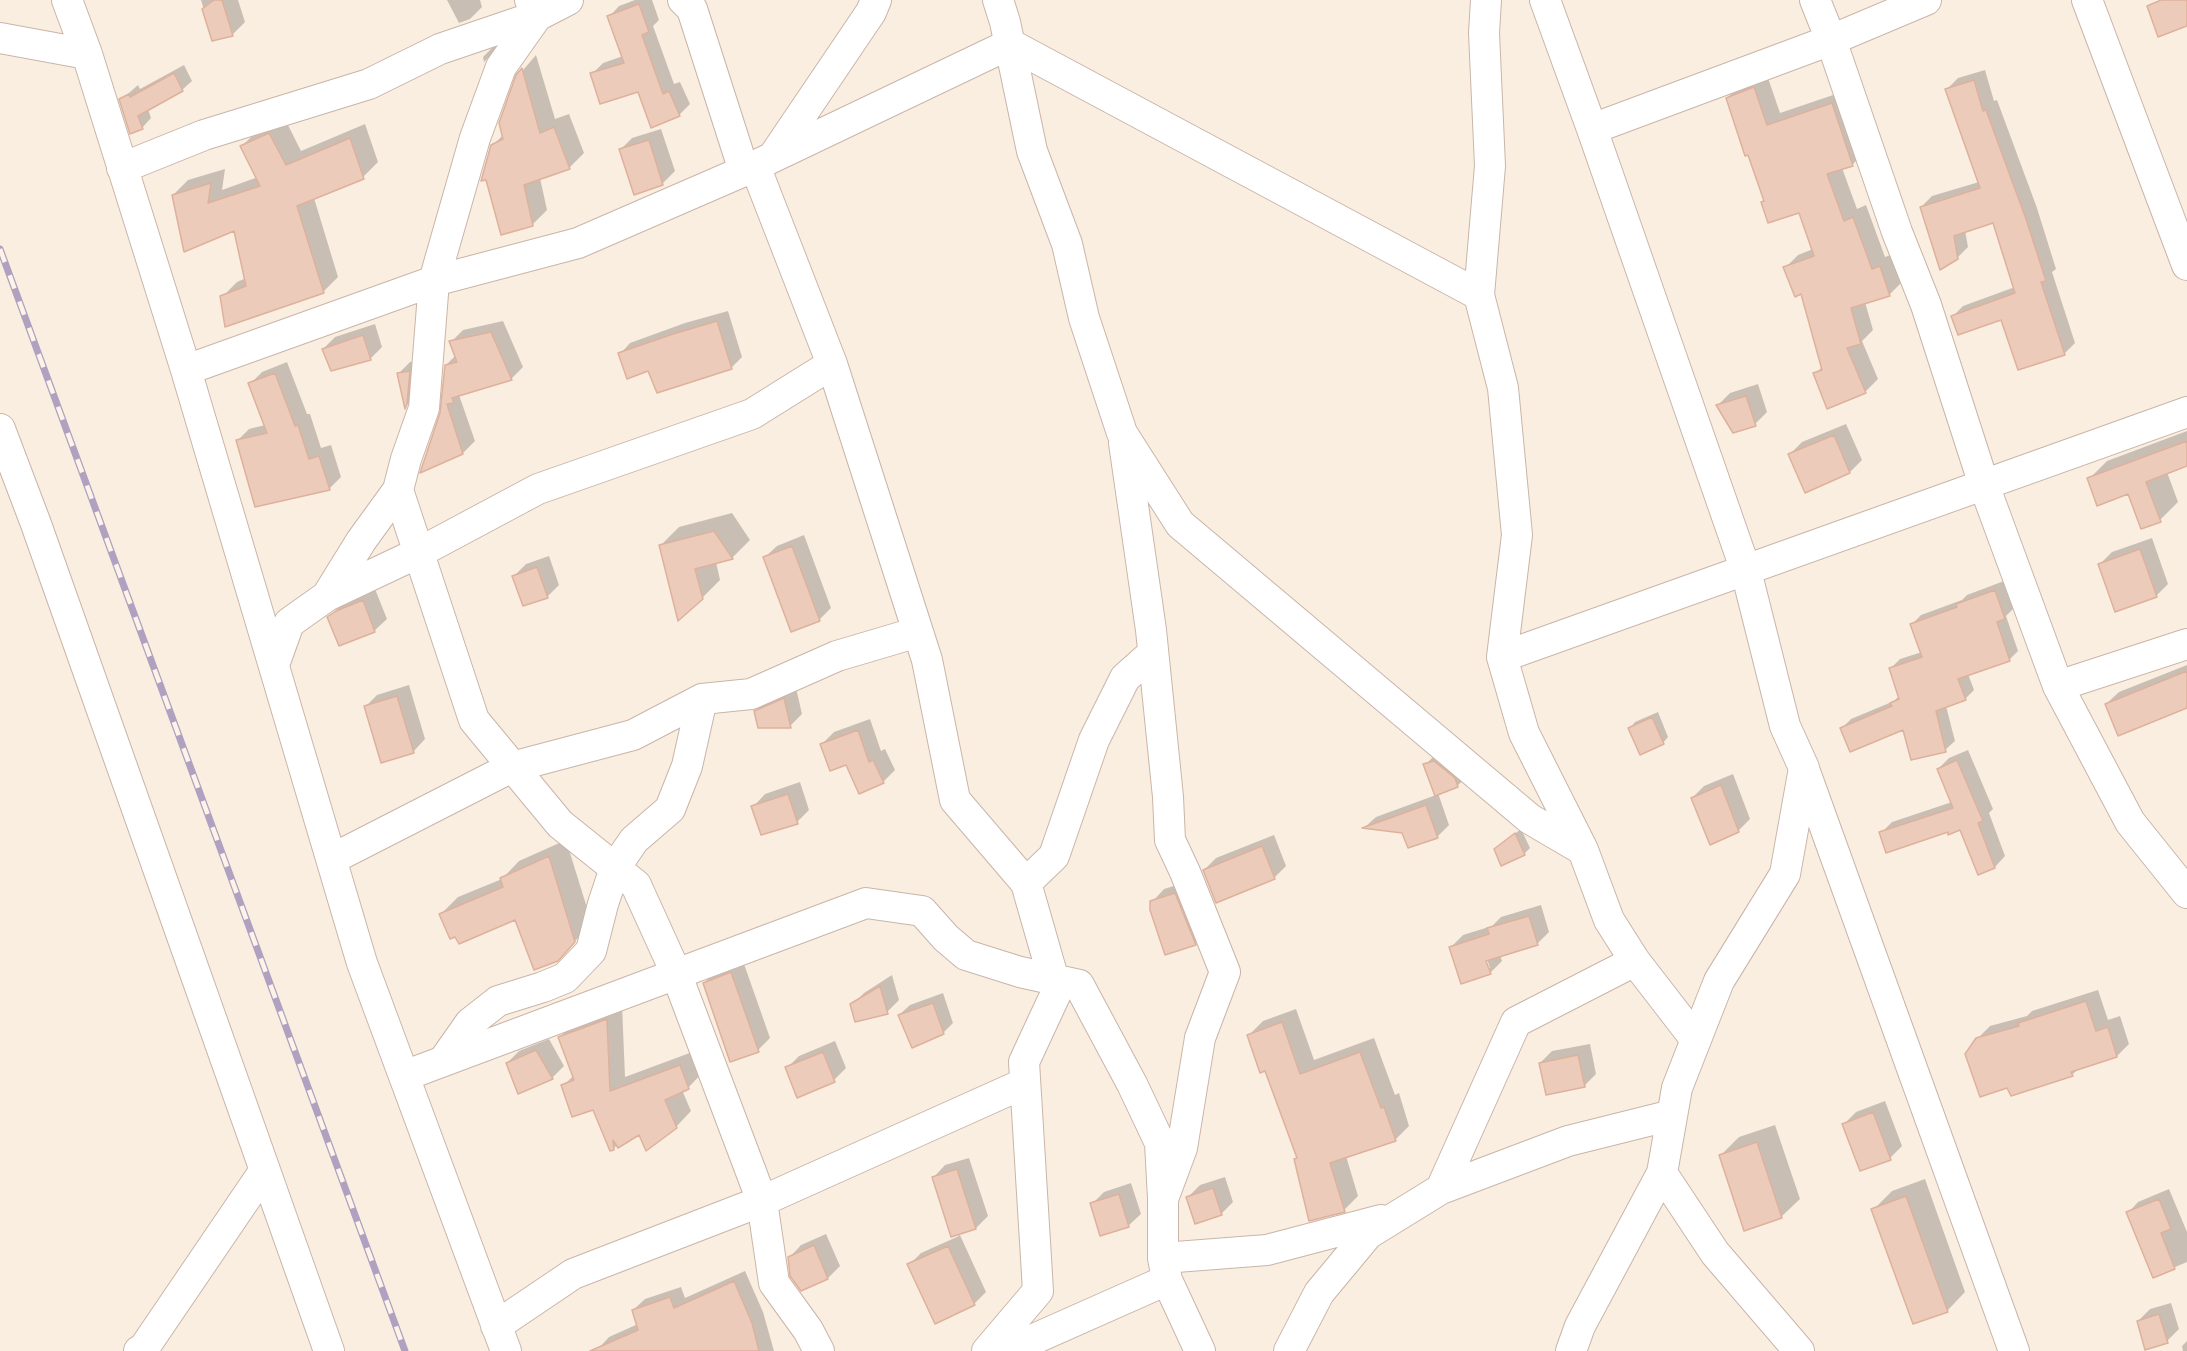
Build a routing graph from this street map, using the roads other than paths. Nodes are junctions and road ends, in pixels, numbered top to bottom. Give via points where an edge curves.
1 (67, 0) edge
2 (568, 0) edge
3 (683, 0) edge
4 (876, 0) edge
5 (998, 0) edge
6 (1486, 0) edge
7 (1545, 0) edge
8 (1815, 0) edge
9 (1926, 0) edge
10 (2087, 0) edge
11 (533, 8) edge
12 (0, 38) edge
13 (1831, 40) junction
14 (1010, 44) junction
15 (87, 54) junction
16 (1592, 129) junction
17 (758, 165) junction
18 (122, 168) junction
19 (2187, 265) edge
20 (434, 281) junction
21 (1479, 295) junction
22 (832, 364) junction
23 (186, 370) junction
24 (2187, 412) edge
25 (0, 429) edge
26 (1122, 433) junction
27 (1984, 485) junction
28 (398, 490) junction
29 (420, 552) junction
30 (1746, 571) junction
31 (327, 596) junction
32 (918, 632) junction
33 (2187, 644) edge
34 (1153, 654) junction
35 (1502, 657) junction
36 (274, 665) junction
37 (2058, 686) junction
38 (702, 699) junction
39 (512, 768) junction
40 (1804, 768) junction
41 (1583, 850) junction
42 (332, 859) junction
43 (615, 868) junction
44 (1026, 883) junction
45 (2187, 893) edge
46 (1635, 961) junction
47 (676, 973) junction
48 (1053, 981) junction
49 (1696, 1040) junction
50 (444, 1060) junction
51 (404, 1076) junction
52 (1025, 1083) junction
53 (1672, 1115) junction
54 (265, 1170) junction
55 (1662, 1173) junction
56 (1445, 1180) junction
57 (1163, 1200) junction
58 (762, 1201) junction
59 (1398, 1215) junction
60 (1165, 1269) junction
61 (501, 1339) edge
62 (138, 1351) edge
63 (329, 1351) edge
64 (819, 1351) edge
65 (987, 1351) edge
66 (1007, 1351) edge
67 (1200, 1351) edge
68 (1290, 1351) edge
69 (1571, 1351) edge
70 (1799, 1351) edge
71 (2014, 1351) edge

1 - 15 street
2 - 11 street
3 - 17 street via 692,9
4 - 17 street
5 - 14 street
6 - 21 street via 1490,166
7 - 16 street
8 - 13 street
9 - 13 street
10 - 19 street
11 - 18 street via 369,84 204,135
11 - 20 street via 501,67 475,138
12 - 15 street
13 - 16 street
13 - 27 street via 1926,305
14 - 17 street
14 - 21 street
14 - 26 street via 1032,151 1067,244 1084,318
15 - 18 street
16 - 30 street
17 - 20 street via 578,243
17 - 22 street
18 - 23 street
20 - 23 street
20 - 28 street via 424,408
21 - 35 street via 1503,388 1517,535
22 - 29 street via 752,414 538,489
22 - 32 street
23 - 36 street
24 - 27 street
25 - 54 street
26 - 34 street
26 - 41 street via 1180,524 1530,819
27 - 30 street
27 - 37 street
28 - 29 street
28 - 31 street
29 - 31 street
29 - 39 street via 474,720
30 - 35 street
30 - 40 street via 1785,726
31 - 36 street via 289,623
32 - 38 street via 837,656 751,694
32 - 44 street via 955,800
33 - 37 street
34 - 44 street via 1125,678 1094,740 1054,856
34 - 57 street via 1170,840 1225,972 1200,1038 1182,1148
35 - 41 street via 1524,733
36 - 42 street
37 - 45 street via 2130,822
38 - 39 street via 633,735
38 - 43 street via 687,766 670,809 634,840
39 - 42 street
39 - 43 street via 560,824
40 - 49 street via 1785,874 1719,981
40 - 71 street
41 - 46 street via 1609,920
42 - 51 street via 362,963
43 - 47 street via 636,885
43 - 50 street via 591,951 565,978 498,1001 470,1023
44 - 48 street
46 - 49 street
46 - 56 street via 1516,1022
47 - 48 street via 866,903 922,911 966,955
47 - 50 street
47 - 58 street
48 - 52 street via 1056,991 1024,1062
48 - 57 street via 1079,985 1132,1084 1160,1143
49 - 53 street via 1677,1088
50 - 51 street
51 - 61 street
52 - 58 street
52 - 65 street via 1038,1291
53 - 55 street
53 - 56 street via 1568,1141
54 - 62 street via 144,1348
54 - 63 street
55 - 69 street via 1580,1326
55 - 70 street via 1715,1254
56 - 59 street
57 - 60 street
58 - 61 street via 573,1274
58 - 64 street via 774,1283
59 - 60 street via 1267,1250
59 - 68 street via 1368,1233 1319,1293
60 - 66 street
60 - 67 street

